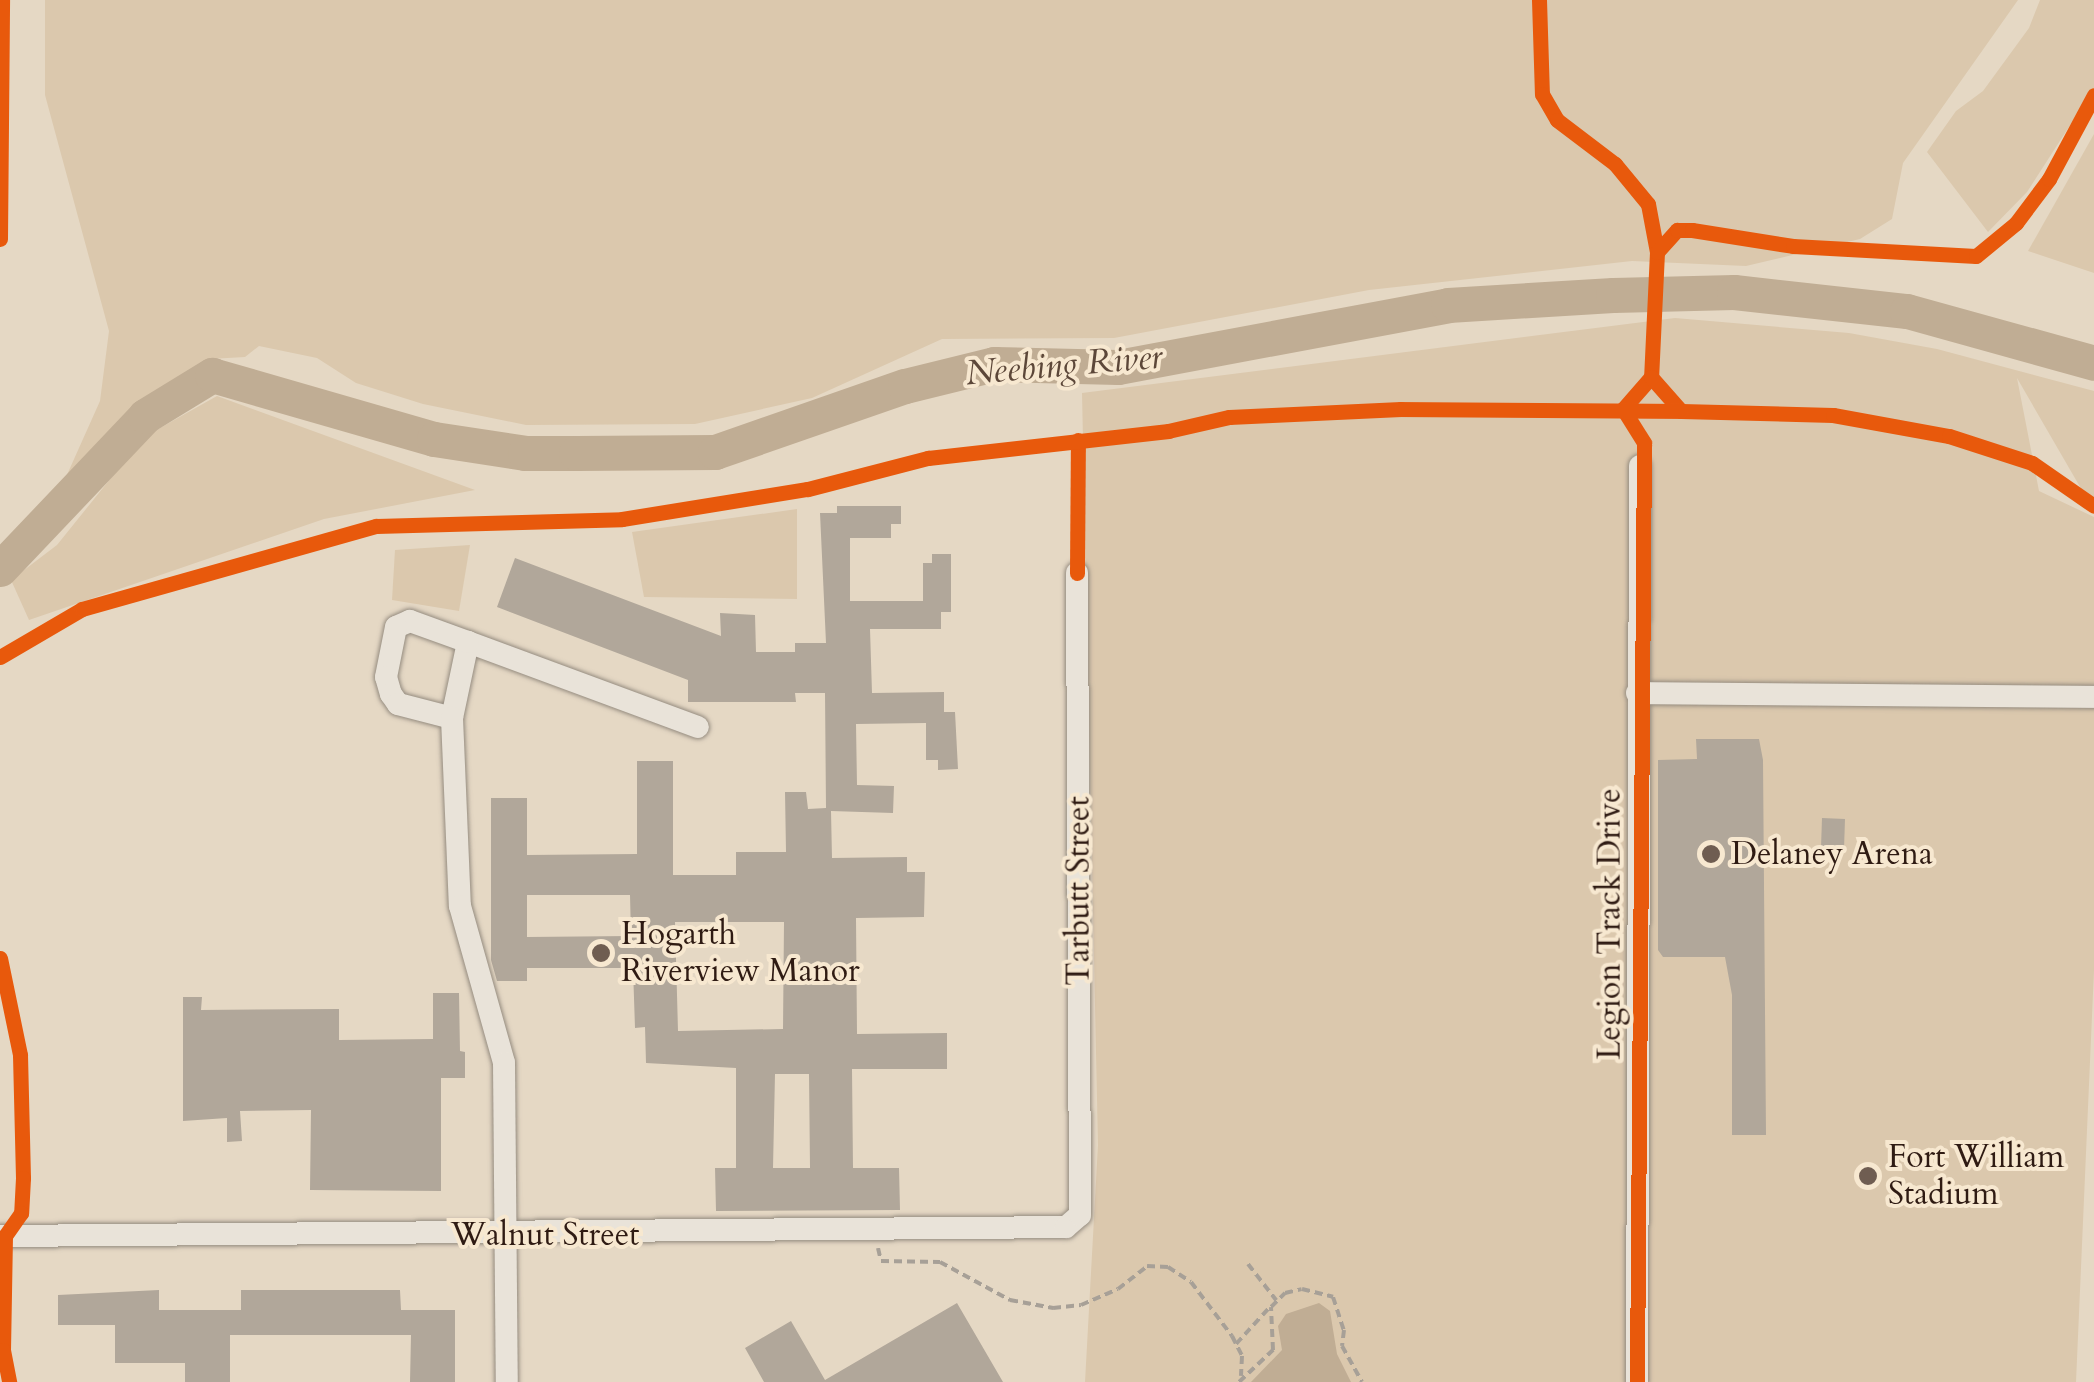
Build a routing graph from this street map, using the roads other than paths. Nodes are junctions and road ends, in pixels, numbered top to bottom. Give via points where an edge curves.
1 (1640, 466) dead end
2 (1078, 573) dead end
3 (468, 642) junction
4 (1637, 693) junction
5 (2094, 697) edge
6 (452, 718) junction
7 (698, 727) dead end
8 (1080, 1210) joint
9 (0, 1236) edge
10 (504, 1236) junction
11 (507, 1382) edge
12 (1637, 1382) edge

1 - 4 street, Legion Track Drive
2 - 8 street, Tarbutt Street
3 - 6 street
3 - 6 street via 410,622 389,638 386,677 398,704
3 - 7 street
4 - 5 street
4 - 12 street, Legion Track Drive
6 - 10 street via 460,906 504,1063
8 - 10 street, Walnut Street via 1066,1227 1044,1231
9 - 10 street, Walnut Street
10 - 11 street

